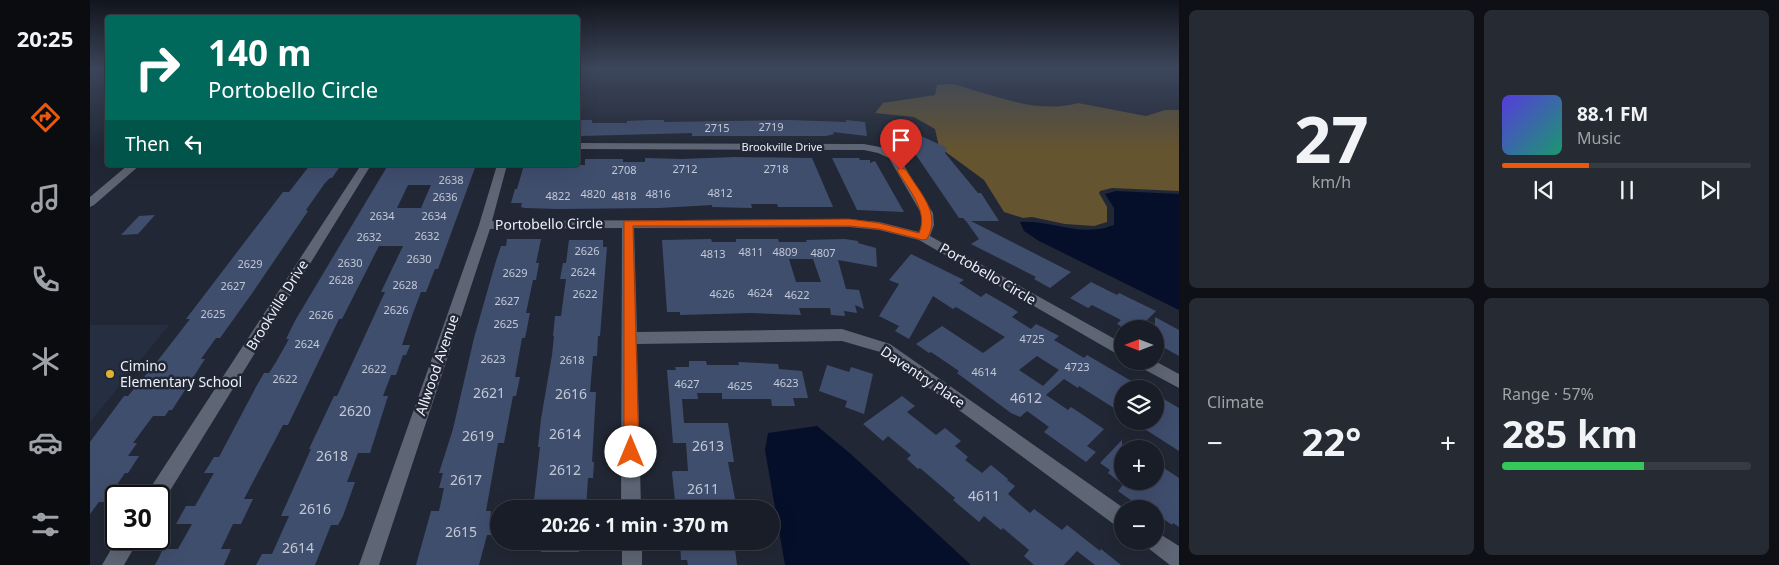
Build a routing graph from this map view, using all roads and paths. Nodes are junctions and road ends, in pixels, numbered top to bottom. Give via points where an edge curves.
1 (580, 146) edge
2 (134, 167) edge
3 (365, 167) edge
4 (501, 167) edge
5 (90, 203) edge
6 (628, 223) junction
7 (485, 225) junction
8 (923, 237) junction
9 (631, 338) junction
10 (1114, 345) edge
11 (1158, 370) edge
12 (1179, 382) edge
13 (163, 485) edge
14 (632, 500) edge
15 (1114, 512) edge
16 (1164, 548) edge
17 (122, 550) edge
18 (632, 550) edge
19 (1179, 559) edge
20 (112, 565) edge
21 (370, 565) edge
22 (632, 565) edge

1 - 8 street, Brookville Drive via 864,147 881,150 892,156 927,213 928,225
2 - 5 street
3 - 13 street, Brookville Drive
4 - 7 street, Allwood Avenue
6 - 7 street, Portobello Circle
6 - 8 street, Portobello Circle via 849,222
6 - 9 street
7 - 21 street, Allwood Avenue
8 - 10 street, Portobello Circle
9 - 14 street
9 - 15 street, Daventry Place via 842,335 885,348
11 - 12 street
16 - 19 street
17 - 20 street
18 - 22 street

